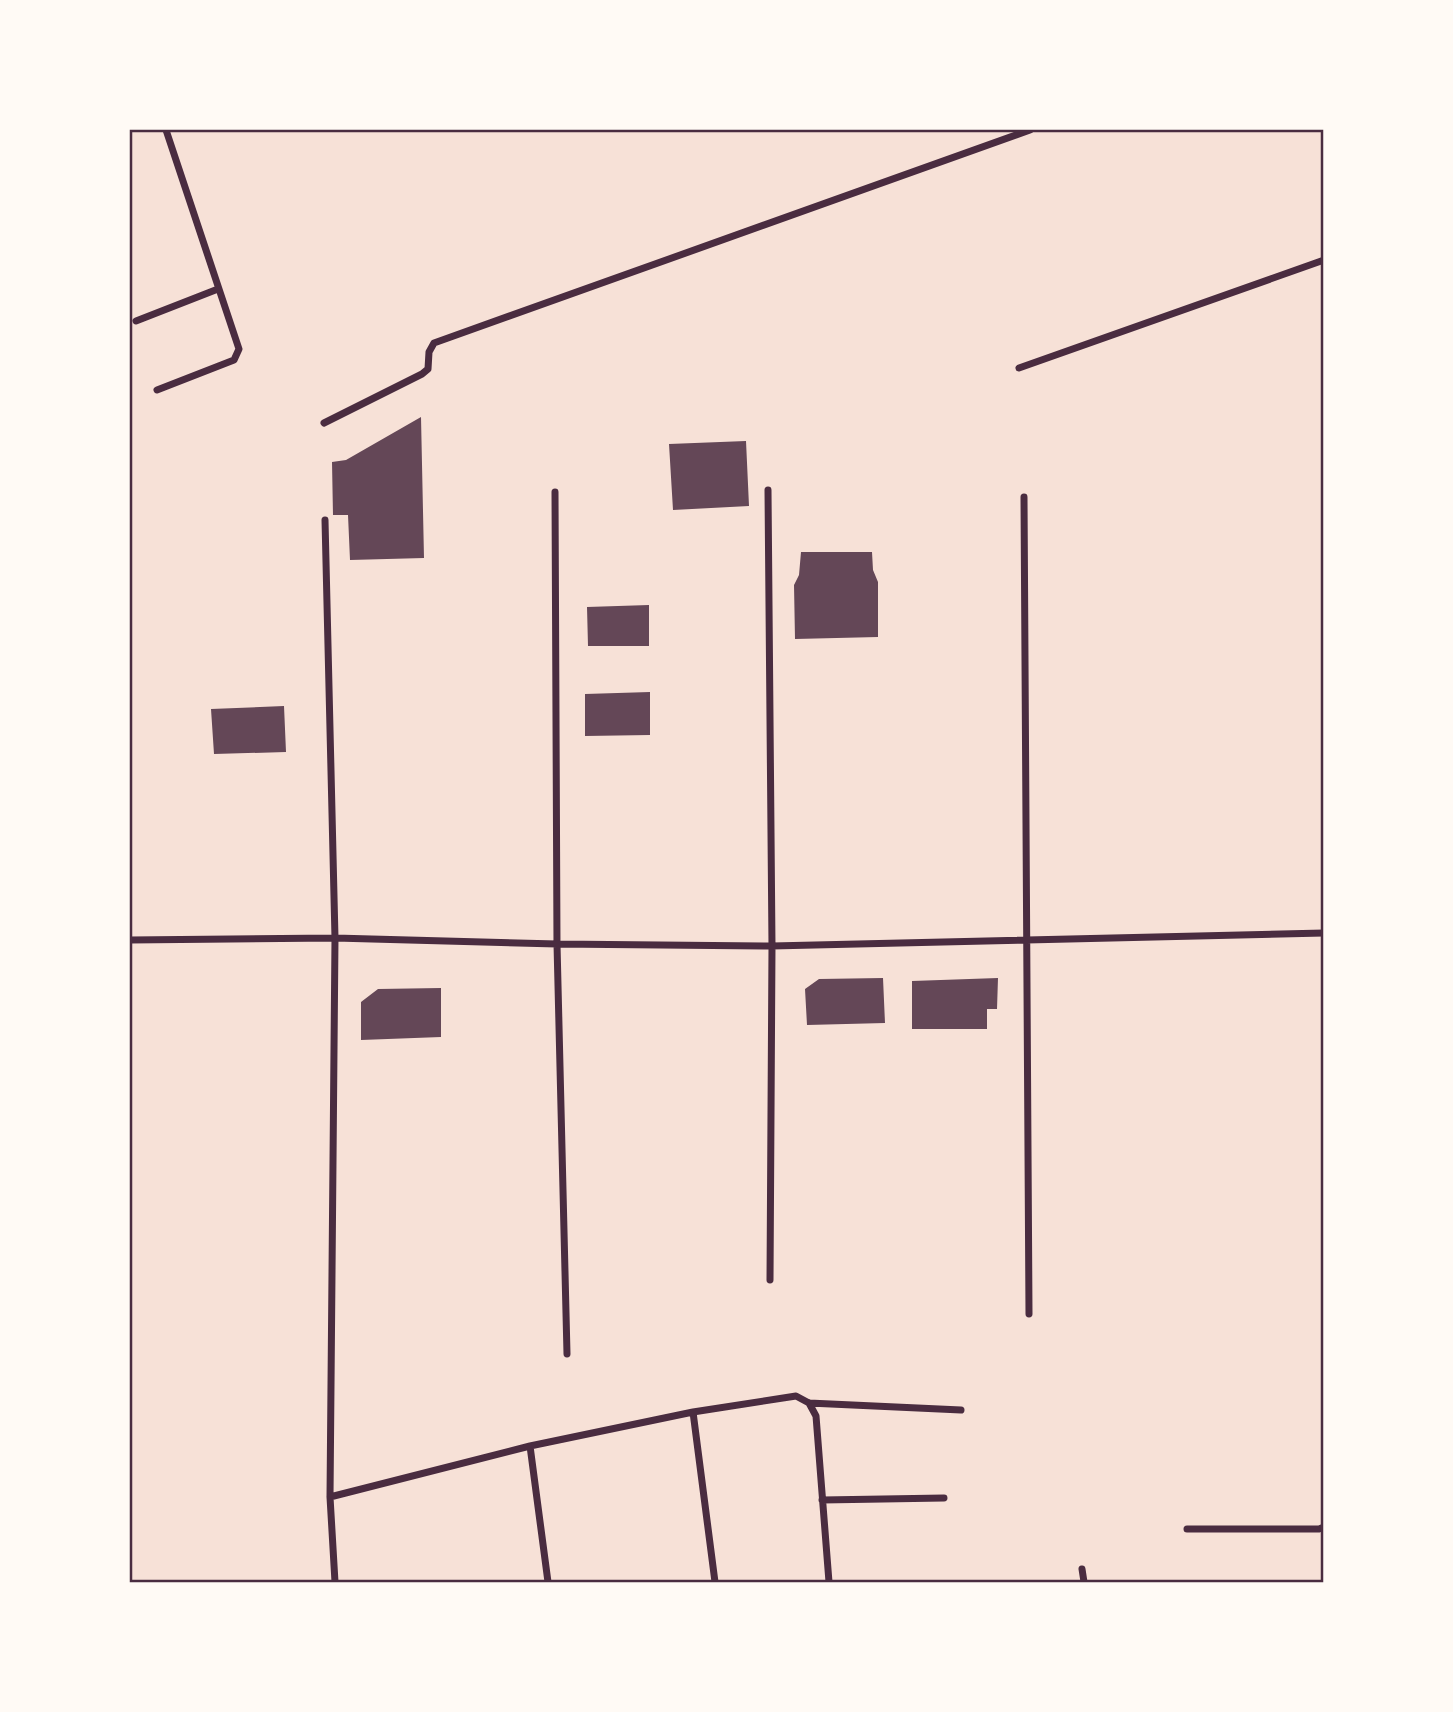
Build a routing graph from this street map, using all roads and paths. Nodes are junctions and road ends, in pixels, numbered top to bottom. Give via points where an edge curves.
1 (166, 130) edge
2 (1030, 130) edge
3 (1324, 260) edge
4 (218, 289) junction
5 (136, 321) dead end
6 (1019, 368) dead end
7 (157, 390) dead end
8 (324, 423) dead end
9 (768, 490) dead end
10 (555, 492) dead end
11 (1024, 498) dead end
12 (325, 520) dead end
13 (1324, 933) edge
14 (335, 938) junction
15 (130, 940) edge
16 (1027, 941) junction
17 (558, 944) junction
18 (772, 946) junction
19 (770, 1280) dead end
20 (1029, 1314) dead end
21 (567, 1354) dead end
22 (809, 1403) junction
23 (961, 1410) dead end
24 (693, 1412) junction
25 (530, 1446) junction
26 (330, 1497) junction
27 (944, 1498) dead end
28 (822, 1500) junction
29 (1324, 1527) edge
30 (1187, 1529) dead end
31 (1082, 1569) dead end
32 (335, 1583) edge
33 (548, 1583) edge
34 (715, 1583) edge
35 (829, 1583) edge
36 (1084, 1583) edge

1 - 4 street
2 - 8 street via 434,343 422,374
3 - 6 street
4 - 5 street
4 - 7 street via 239,349 234,360
9 - 18 street
10 - 17 street
11 - 16 street
12 - 14 street
13 - 16 street
14 - 15 street
14 - 17 street
14 - 26 street
16 - 18 street
16 - 20 street
17 - 18 street
17 - 21 street
18 - 19 street
22 - 23 street
22 - 24 street via 796,1396
22 - 28 street via 816,1416
24 - 25 street
24 - 34 street
25 - 26 street
25 - 33 street
26 - 32 street
27 - 28 street
28 - 35 street
29 - 30 street
31 - 36 street

